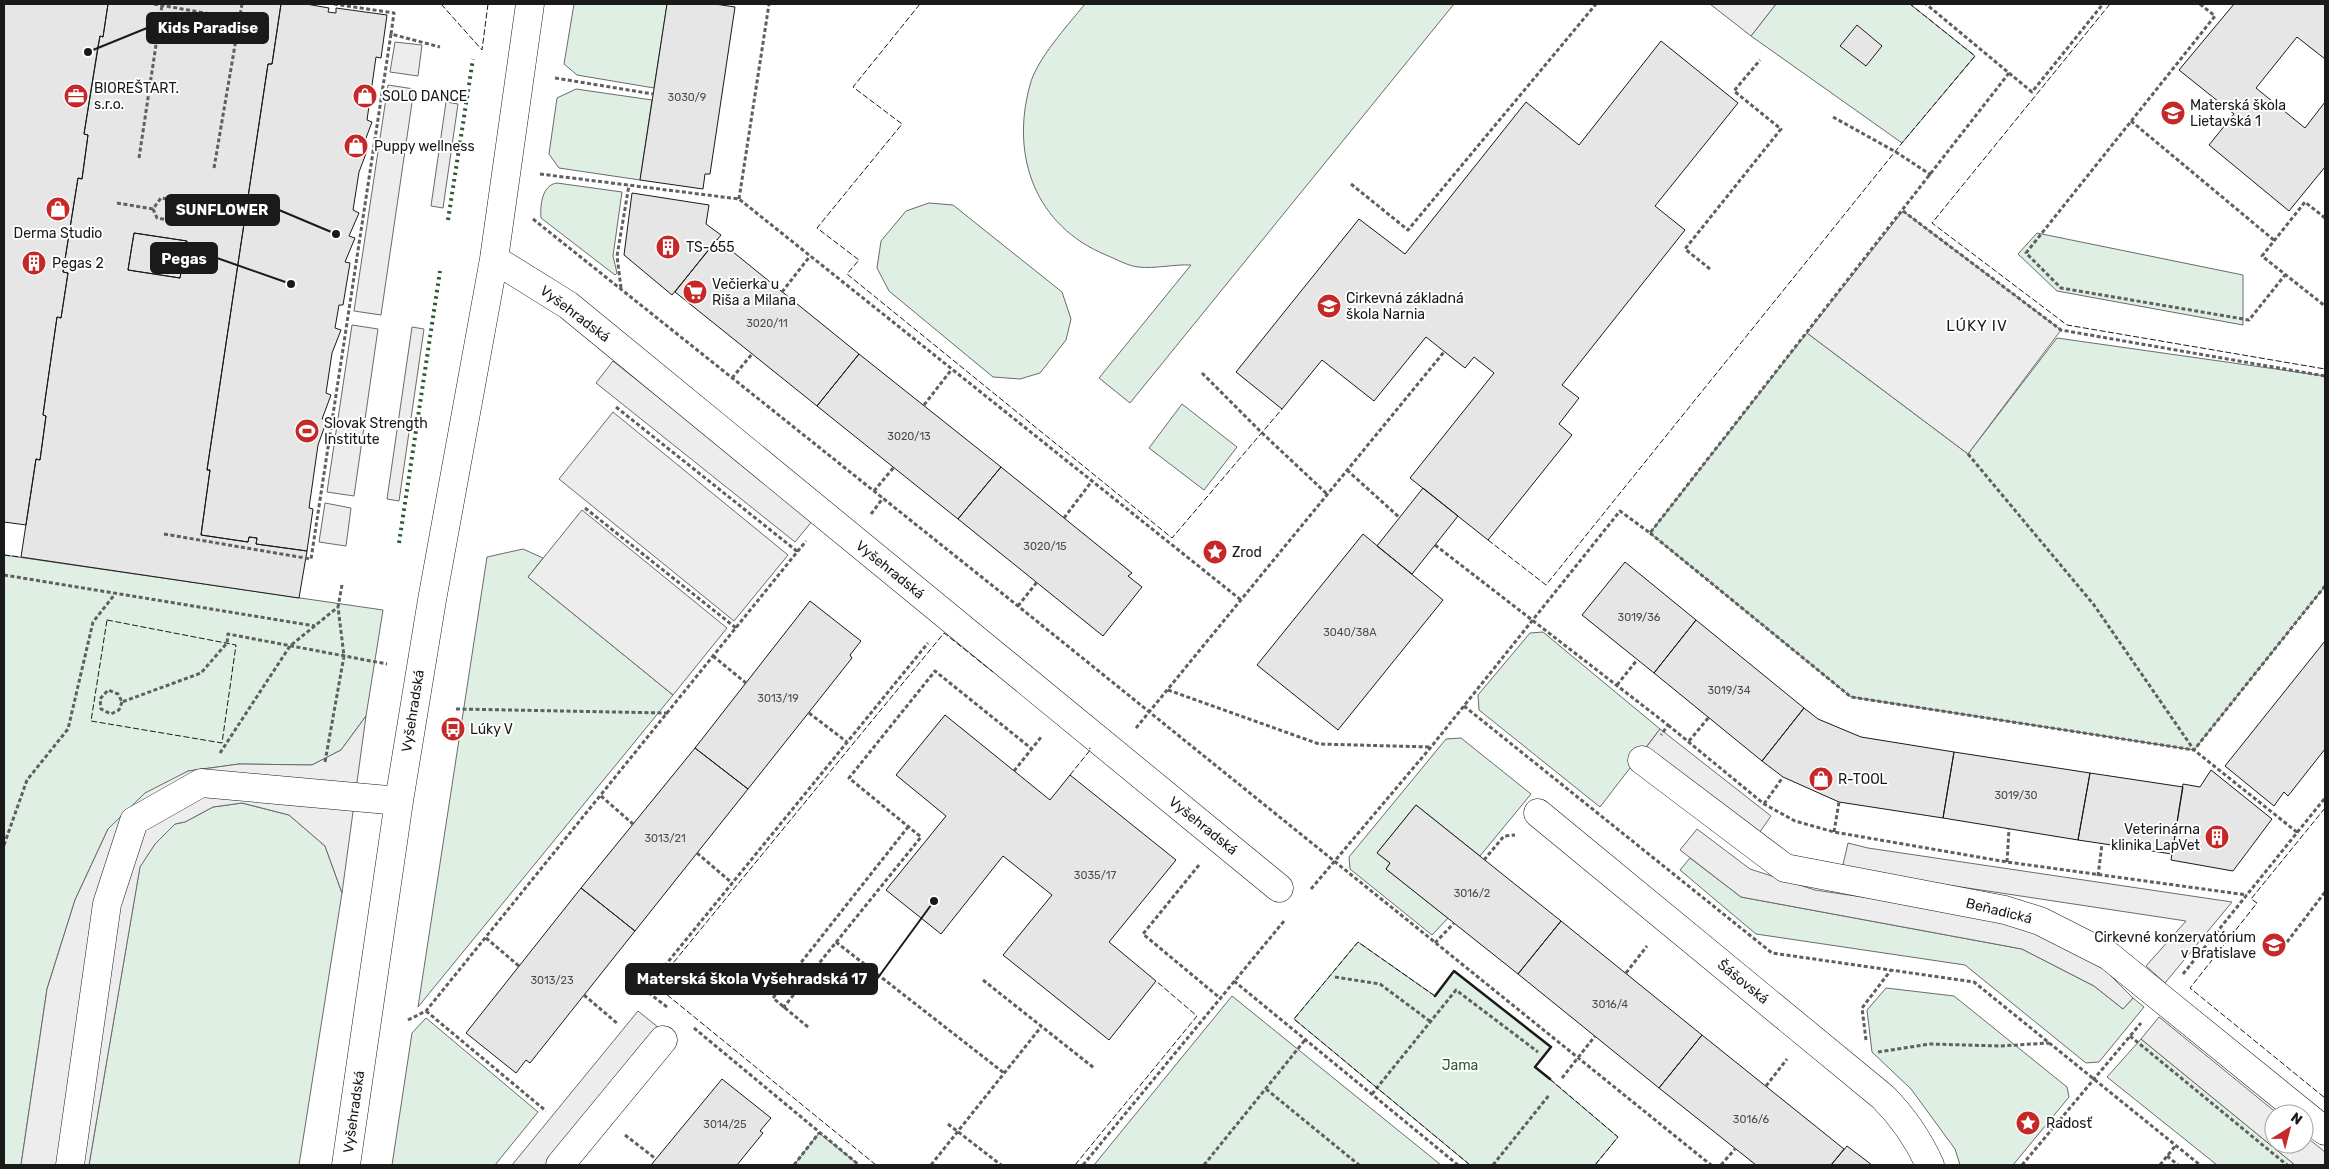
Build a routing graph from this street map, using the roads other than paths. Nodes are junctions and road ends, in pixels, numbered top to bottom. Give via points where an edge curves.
1 (530, 4) edge
2 (494, 259) junction
3 (1642, 760) road end
4 (398, 801) junction
5 (1538, 813) dead end
6 (1279, 888) dead end
7 (663, 1040) dead end
8 (2325, 1131) edge
9 (70, 1165) edge
10 (346, 1165) edge
11 (560, 1165) edge
12 (1930, 1165) edge

1 - 2 street, Vyšehradská
2 - 4 street, Vyšehradská
2 - 6 street, Vyšehradská via 568,305
3 - 8 street, Beňadická via 1785,868 2005,910 2040,921 2109,956
4 - 9 street via 201,782 134,821 108,904
4 - 10 street, Vyšehradská
5 - 12 street, Šášovská via 1883,1097 1906,1123
7 - 11 street

